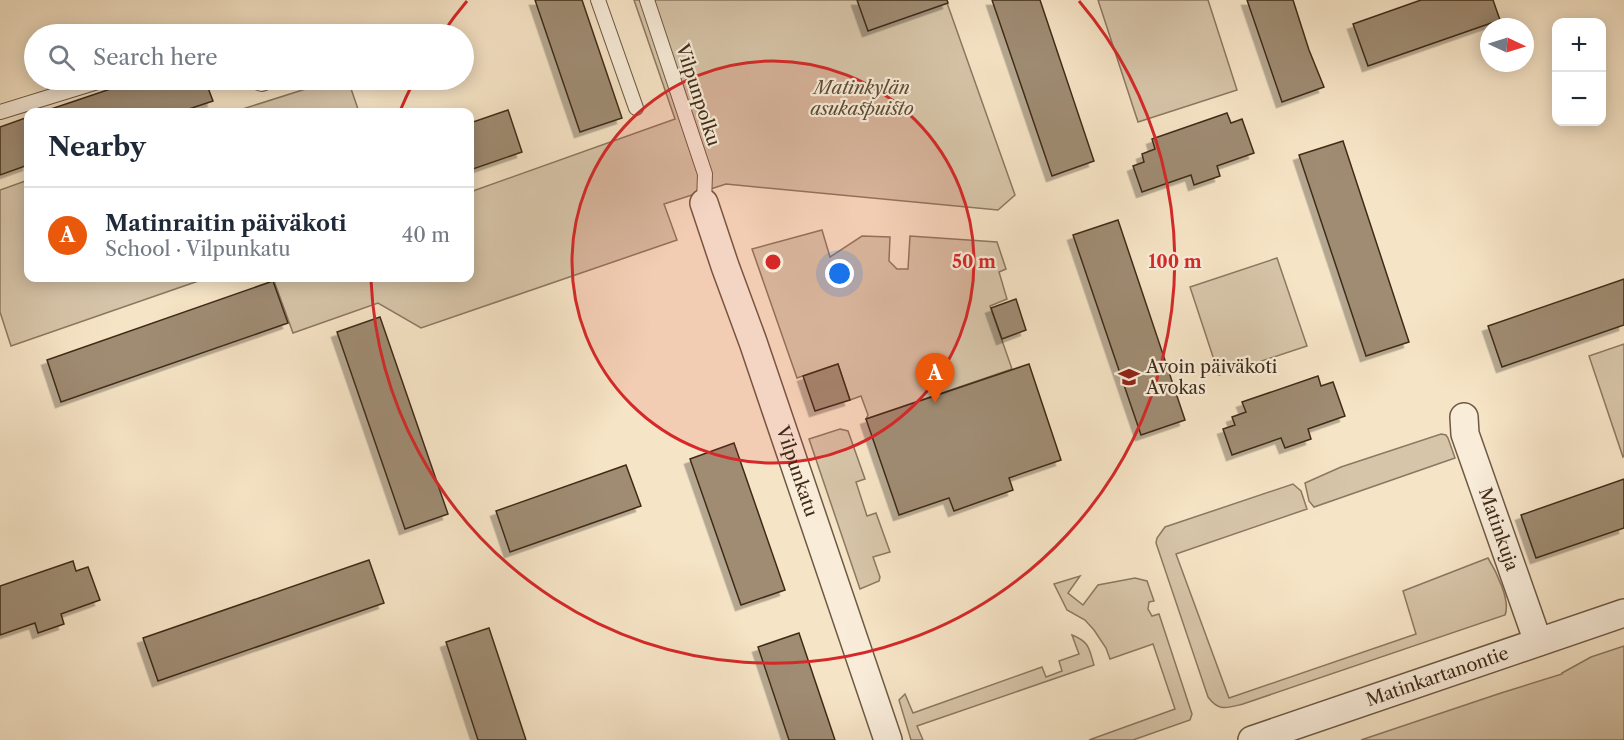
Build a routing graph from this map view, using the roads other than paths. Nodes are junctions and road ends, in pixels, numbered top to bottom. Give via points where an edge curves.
1 (598, 0) edge
2 (647, 0) edge
3 (72, 90) edge
4 (636, 108) dead end
5 (0, 112) edge
6 (704, 203) joint
7 (1464, 417) dead end
8 (1624, 613) edge
9 (1538, 642) junction
10 (888, 740) edge
11 (1252, 740) edge

1 - 4 lane
2 - 6 lane, Vilpunpolku via 705,174
3 - 5 lane
6 - 10 street, Vilpunkatu
7 - 9 street, Matinkuja via 1465,434
8 - 9 street, Matinkartanontie
9 - 11 street, Matinkartanontie

